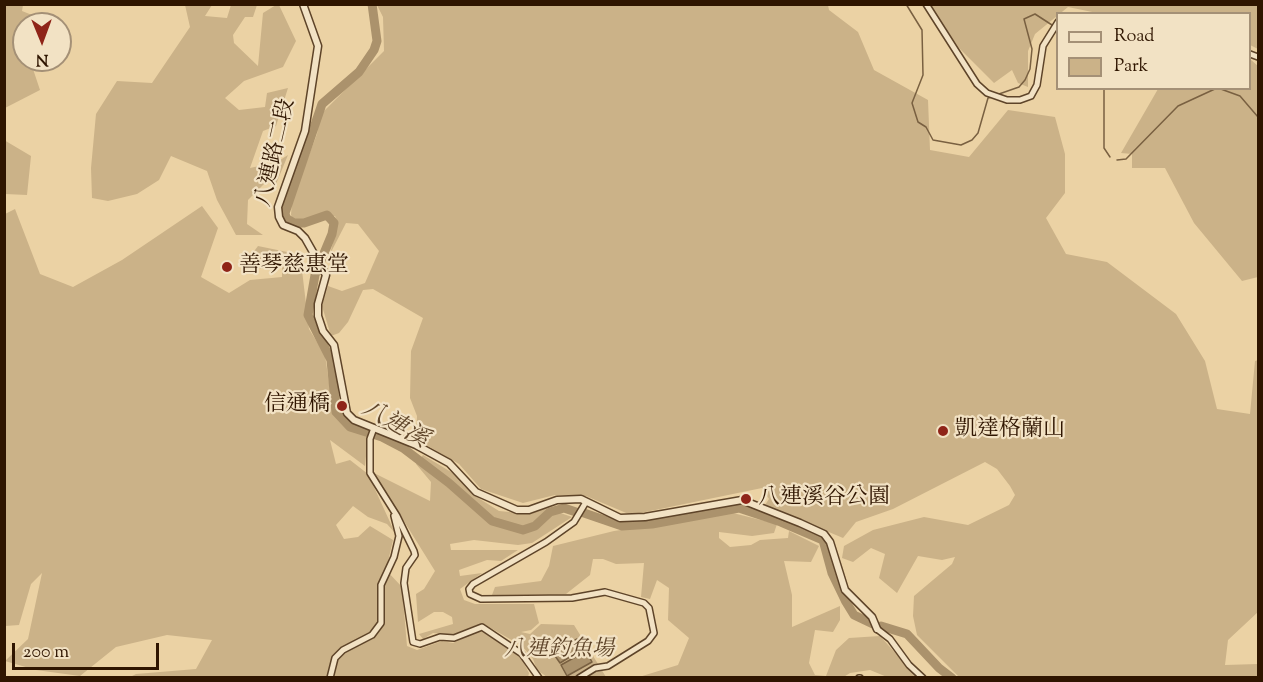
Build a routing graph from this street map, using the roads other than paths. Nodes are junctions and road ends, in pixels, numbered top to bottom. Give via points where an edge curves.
1 (303, 4) edge
2 (926, 4) edge
3 (1055, 24) edge
4 (374, 429) junction
5 (586, 502) junction
6 (390, 507) junction
7 (877, 629) joint
8 (330, 678) edge
9 (539, 678) edge
10 (579, 678) edge
11 (923, 678) edge

1 - 4 street, 八連路二段 via 318,46 305,131 278,207 279,217 283,225 305,238 326,275 318,316 334,345 344,405 354,420
2 - 3 street via 977,84 997,98 1020,100 1031,96 1037,85 1043,45
4 - 5 street via 449,463 476,492 507,507 529,510 557,500
4 - 6 street via 370,439 370,473
5 - 7 street via 620,518 742,500 814,529 830,542 845,590 872,617
5 - 10 street via 574,522 469,589 470,594 481,600 572,598 605,592 644,603 649,608 654,633 648,641 608,666 595,668
6 - 8 street via 399,536 381,585 381,623 372,635 335,658
6 - 9 street via 415,555 405,568 404,583 413,642 454,638 482,627 522,654
7 - 11 street via 891,639

